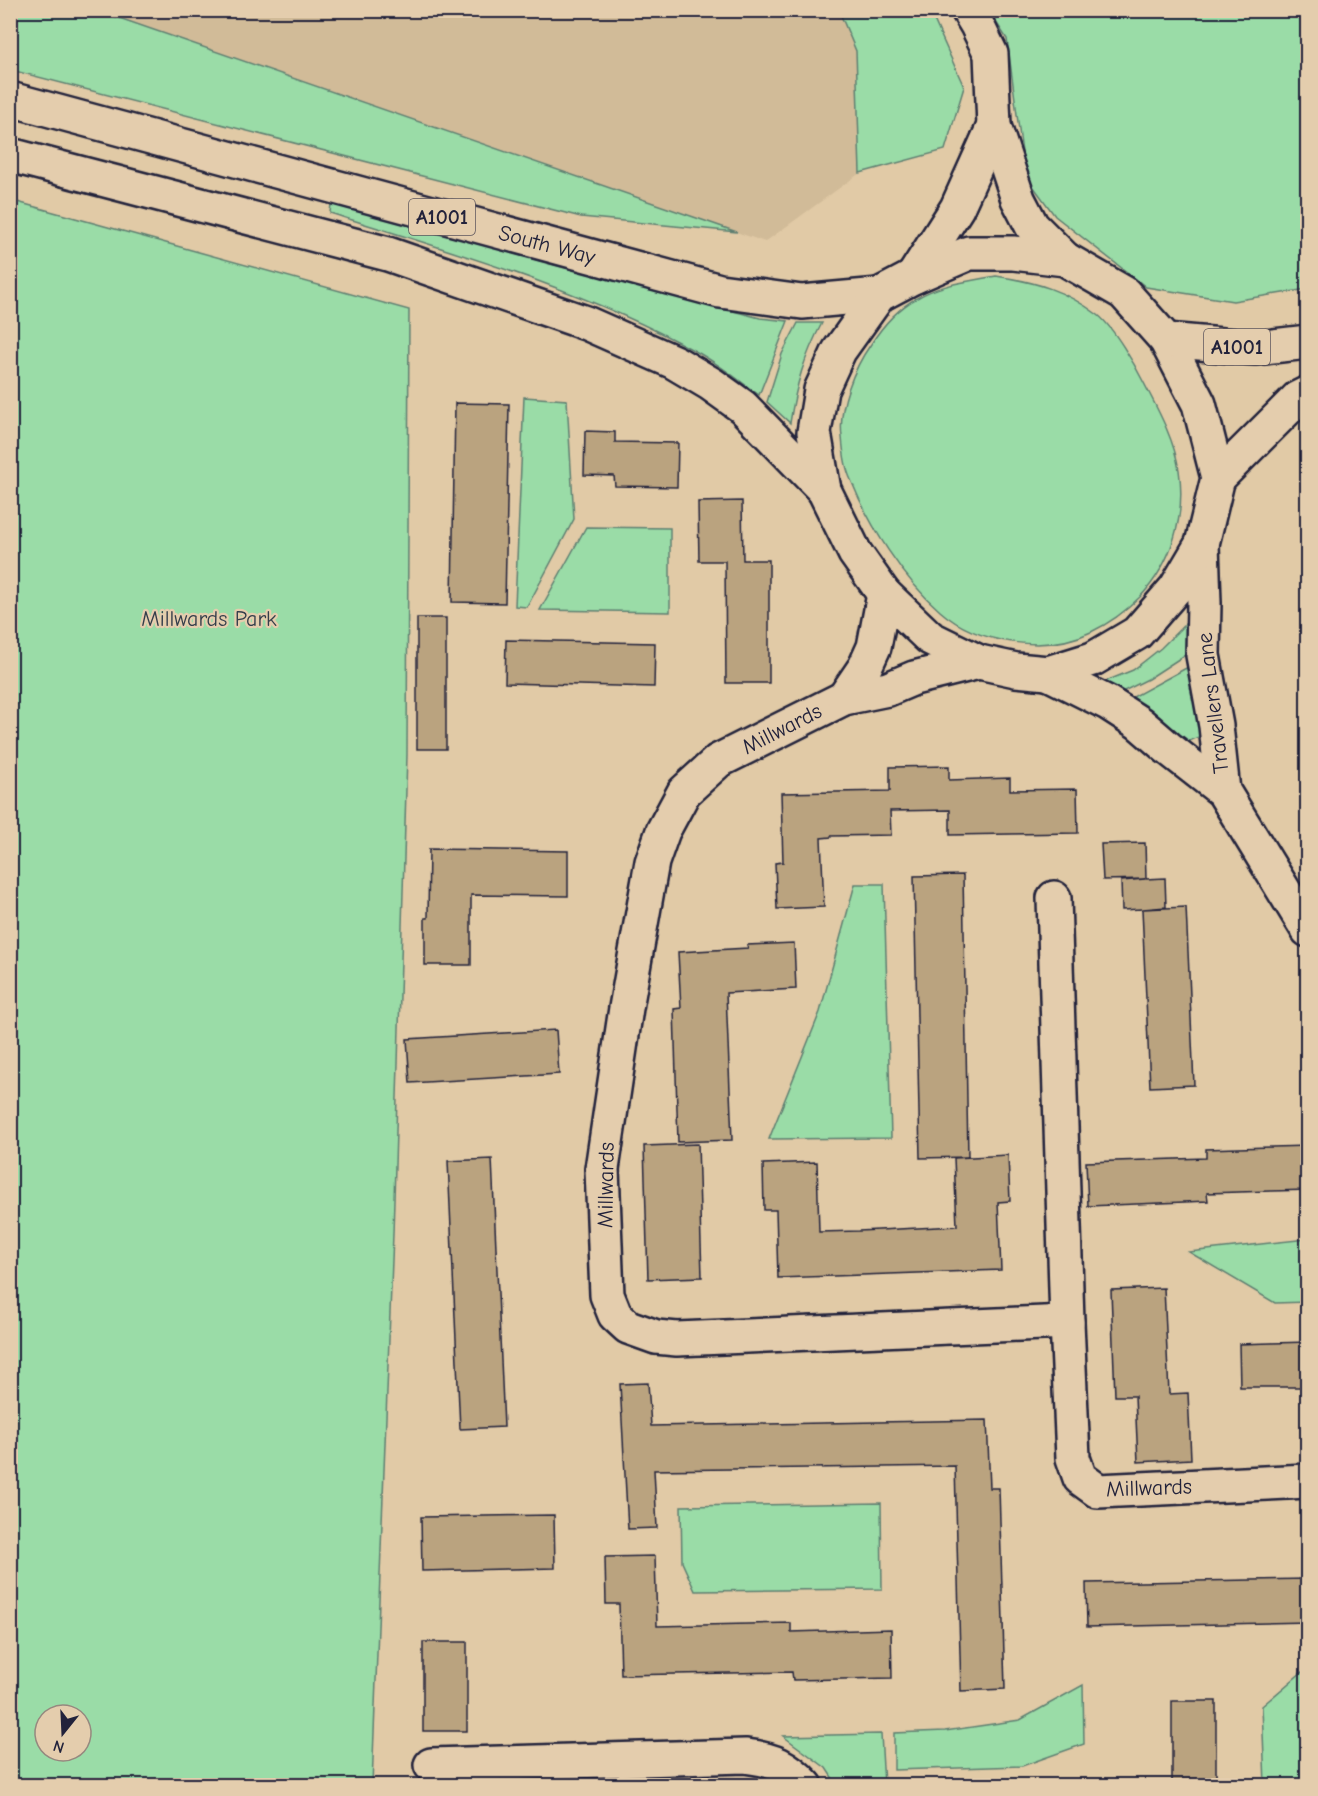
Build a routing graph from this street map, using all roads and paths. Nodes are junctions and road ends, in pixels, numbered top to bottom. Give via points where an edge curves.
1 (968, 10) edge
2 (10, 99) edge
3 (994, 126) junction
4 (10, 155) edge
5 (1065, 259) junction
6 (913, 277) junction
7 (879, 295) junction
8 (1166, 340) junction
9 (1308, 342) edge
10 (1308, 393) edge
11 (1218, 478) junction
12 (824, 490) junction
13 (1202, 544) junction
14 (884, 594) junction
15 (979, 662) junction
16 (1048, 673) junction
17 (844, 698) junction
18 (1223, 791) junction
19 (1054, 898) dead end
20 (1308, 930) edge
21 (1067, 1322) junction
22 (1308, 1481) edge
23 (432, 1766) dead end
24 (806, 1785) edge

1 - 3 street via 991,54
2 - 7 street, South Way / A1001 via 720,291 802,302
3 - 5 street via 1018,199 1032,226
3 - 6 street via 957,208
4 - 12 street, A1001 via 388,254 586,323 674,362 711,384 743,407
5 - 6 street via 969,253
5 - 8 street via 1124,293
6 - 7 street
7 - 12 street via 838,351 821,390 814,432
8 - 9 street, A1001 via 1256,348
8 - 11 street via 1199,404
10 - 11 street via 1298,398
11 - 13 street
12 - 14 street via 855,553
13 - 16 street via 1176,588 1137,633 1093,659
13 - 18 street, Travellers Lane via 1203,655
14 - 15 street via 930,638
14 - 17 street, Millwards via 874,647
15 - 16 street
15 - 17 street, Millwards
16 - 18 street, Travellers Lane via 1139,723
17 - 21 street, Millwards via 717,761 684,792 663,831 652,862 602,1169 607,1295 615,1315 628,1327 666,1338
18 - 20 street, Travellers Lane
19 - 21 street, Millwards
21 - 22 street, Millwards via 1073,1458 1080,1478 1098,1491
23 - 24 street via 745,1756 763,1758 790,1769

